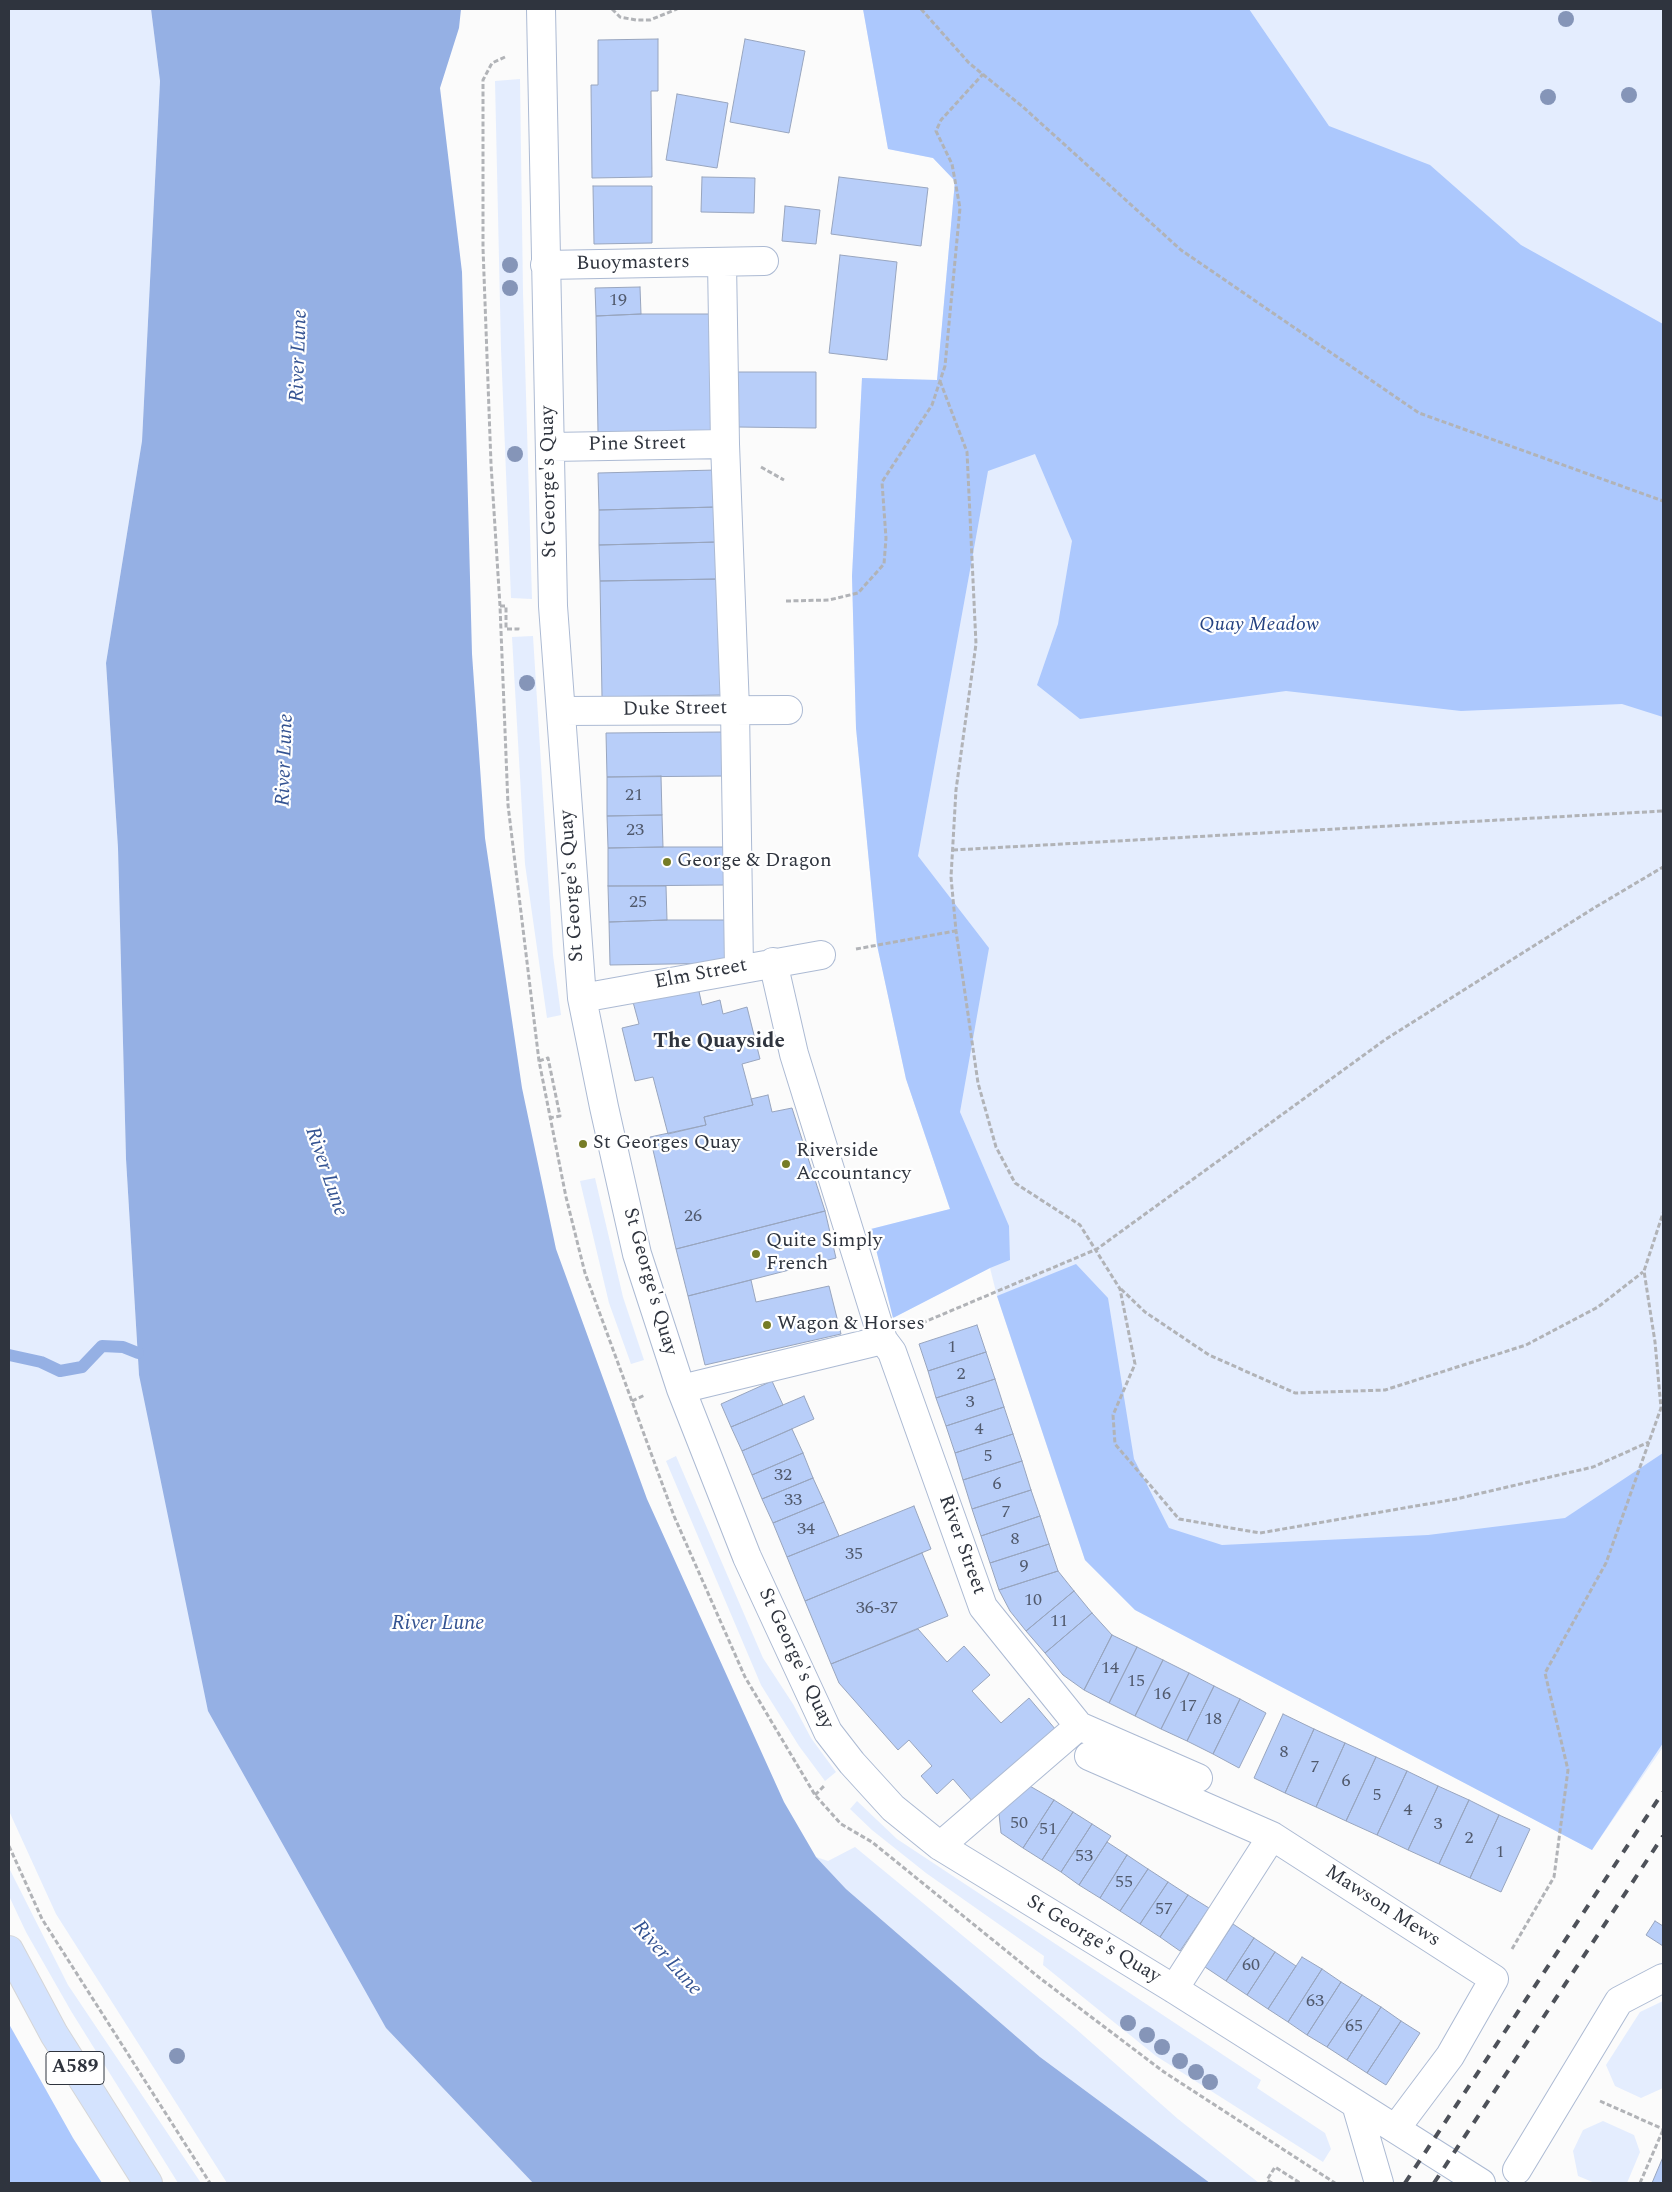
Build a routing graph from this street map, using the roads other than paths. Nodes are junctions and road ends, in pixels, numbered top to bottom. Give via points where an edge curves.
1 (541, 9) edge
2 (764, 260) dead end
3 (722, 262) junction
4 (545, 265) junction
5 (725, 444) junction
6 (550, 446) junction
7 (735, 709) junction
8 (788, 710) dead end
9 (561, 711) junction
10 (821, 955) road end
11 (773, 962) junction
12 (739, 968) junction
13 (582, 998) junction
14 (883, 1340) junction
15 (681, 1389) junction
16 (1079, 1726) junction
17 (1089, 1756) dead end
18 (1198, 1778) dead end
19 (1272, 1836) junction
20 (940, 1846) junction
21 (9, 1950) edge
22 (1663, 1978) edge
23 (1174, 1989) junction
24 (1356, 2104) junction
25 (1396, 2128) junction
26 (1517, 2170) dead end
27 (148, 2183) edge
28 (1379, 2183) edge
29 (1481, 2183) edge

1 - 4 street, St George's Quay
2 - 3 street, Buoymasters
3 - 4 street, Buoymasters
3 - 5 street
4 - 6 street, St George's Quay
5 - 6 street, Pine Street
5 - 7 street
6 - 9 street, St George's Quay via 553,606
7 - 8 street, Duke Street
7 - 9 street, Duke Street
7 - 12 street
9 - 13 street, St George's Quay
10 - 11 street, Elm Street
11 - 12 street, Elm Street
11 - 14 street, River Street via 794,1054
12 - 13 street, Elm Street
13 - 15 street, St George's Quay via 637,1254
14 - 15 street
14 - 16 street, River Street via 892,1352 983,1607
15 - 20 street, St George's Quay via 747,1557 828,1732 893,1808
16 - 18 street, River Street
16 - 20 street
17 - 19 street, Mawson Mews
19 - 23 street
19 - 25 street, Mawson Mews via 1494,1979 1450,2056
20 - 23 street, St George's Quay
21 - 27 main road, A589 via 54,2034
22 - 26 street via 1619,2001
23 - 24 street, St George's Quay
24 - 25 street, St George's Quay
24 - 28 street
25 - 29 street, St George's Quay

